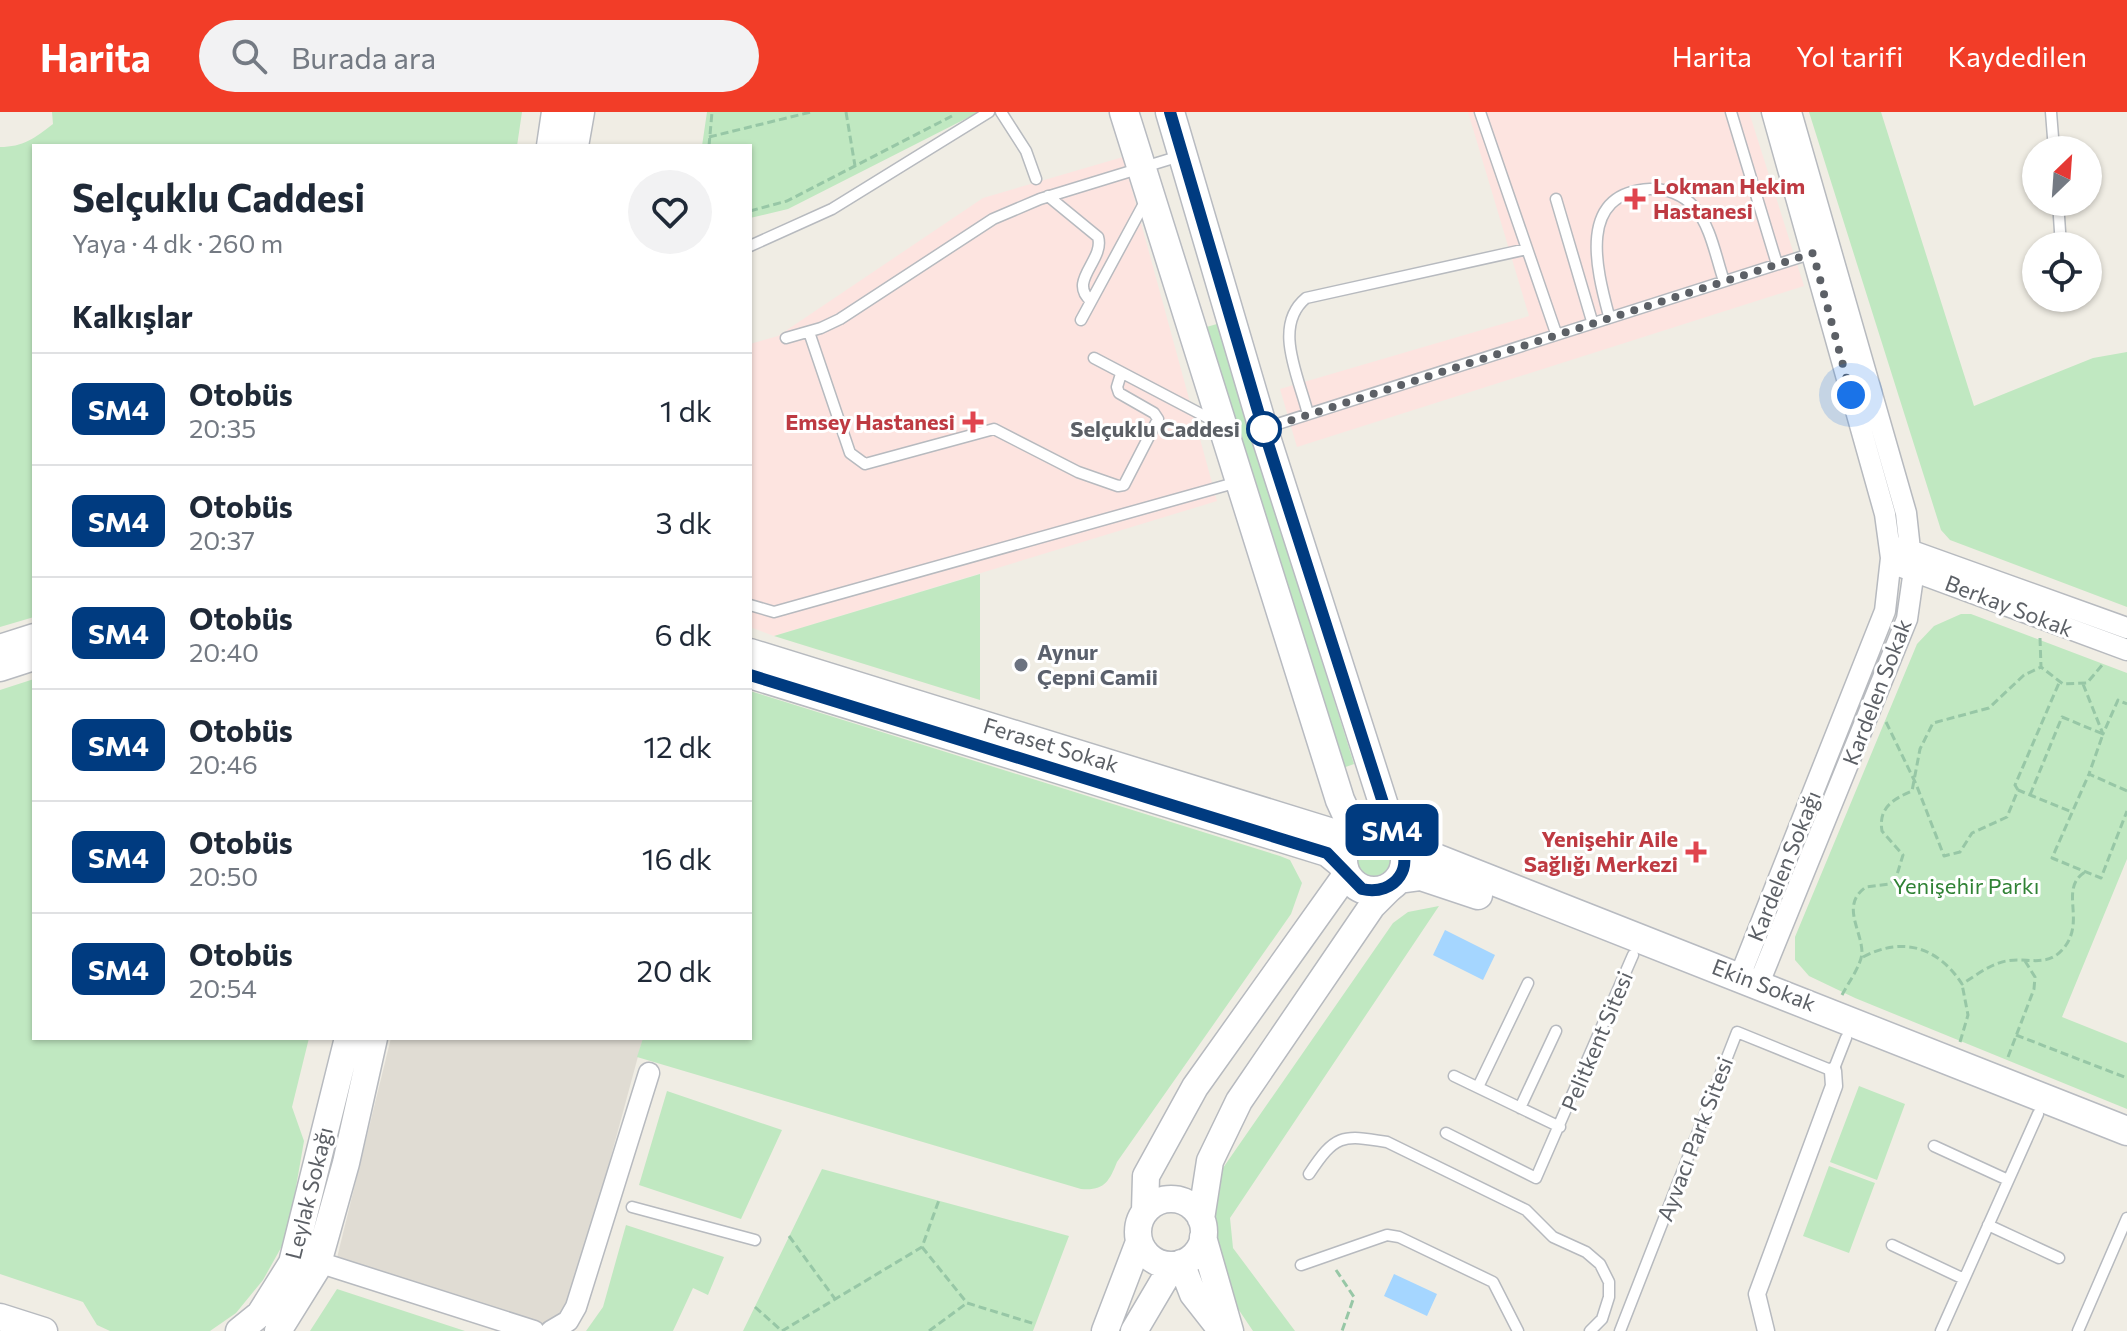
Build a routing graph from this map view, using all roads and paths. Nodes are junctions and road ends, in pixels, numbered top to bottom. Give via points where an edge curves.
1 (555, 112) edge
2 (581, 112) edge
3 (712, 112) edge
4 (811, 112) edge
5 (846, 112) edge
6 (959, 112) edge
7 (989, 112) edge
8 (1001, 112) edge
9 (1124, 112) edge
10 (1170, 112) edge
11 (1480, 112) edge
12 (1731, 112) edge
13 (1772, 112) edge
14 (1791, 112) edge
15 (2051, 112) edge
16 (2053, 136) edge
17 (709, 137) junction
18 (550, 144) edge
19 (575, 144) edge
20 (709, 144) edge
21 (1183, 155) junction
22 (855, 166) junction
23 (1036, 179) dead end
24 (1146, 180) junction
25 (1048, 196) junction
26 (1556, 199) dead end
27 (752, 210) edge
28 (752, 245) edge
29 (1527, 249) junction
30 (1813, 253) junction
31 (1777, 264) junction
32 (1724, 281) junction
33 (1091, 301) junction
34 (1609, 316) junction
35 (1081, 320) dead end
36 (1592, 321) junction
37 (809, 332) junction
38 (1556, 333) junction
39 (786, 338) dead end
40 (1094, 358) dead end
41 (1121, 374) junction
42 (1308, 414) junction
43 (1223, 425) junction
44 (1263, 428) junction
45 (1238, 482) junction
46 (1890, 554) junction
47 (1913, 559) junction
48 (752, 606) edge
49 (2045, 619) junction
50 (2127, 628) edge
51 (32, 638) edge
52 (0, 648) edge
53 (2120, 648) edge
54 (752, 653) edge
55 (32, 658) edge
56 (2041, 667) junction
57 (0, 668) edge
58 (752, 676) edge
59 (2059, 682) junction
60 (2083, 684) junction
61 (1875, 701) junction
62 (2127, 704) edge
63 (2103, 734) junction
64 (2089, 774) junction
65 (1916, 784) junction
66 (2018, 790) junction
67 (2127, 791) edge
68 (2030, 795) junction
69 (2127, 811) edge
70 (2072, 812) junction
71 (1354, 837) junction
72 (1397, 840) junction
73 (1345, 870) junction
74 (2085, 872) junction
75 (1395, 883) junction
76 (1633, 955) junction
77 (1862, 958) junction
78 (2024, 961) junction
79 (1528, 983) dead end
80 (1962, 984) junction
81 (1748, 986) junction
82 (1840, 1025) junction
83 (1556, 1031) dead end
84 (2016, 1035) junction
85 (348, 1040) edge
86 (374, 1040) edge
87 (1952, 1060) junction
88 (1833, 1071) junction
89 (649, 1073) dead end
90 (1454, 1076) dead end
91 (2127, 1078) edge
92 (2000, 1080) junction
93 (1478, 1087) junction
94 (1520, 1108) junction
95 (2038, 1114) junction
96 (1560, 1127) junction
97 (2127, 1131) edge
98 (1446, 1133) dead end
99 (1934, 1146) dead end
100 (2127, 1150) edge
101 (1309, 1174) dead end
102 (2008, 1180) junction
103 (939, 1200) dead end
104 (632, 1207) dead end
105 (1145, 1211) junction
106 (2127, 1218) edge
107 (1988, 1225) junction
108 (1202, 1228) junction
109 (789, 1236) dead end
110 (755, 1240) dead end
111 (1139, 1242) junction
112 (1892, 1245) dead end
113 (922, 1247) junction
114 (1329, 1255) junction
115 (2059, 1258) dead end
116 (318, 1262) junction
117 (1177, 1264) junction
118 (1301, 1265) dead end
119 (1964, 1279) junction
120 (835, 1299) junction
121 (967, 1303) junction
122 (755, 1307) dead end
123 (0, 1317) edge
124 (1035, 1324) dead end
125 (1944, 1330) edge
126 (44, 1331) edge
127 (239, 1331) edge
128 (278, 1331) edge
129 (534, 1331) edge
130 (551, 1331) edge
131 (782, 1331) edge
132 (929, 1331) edge
133 (1105, 1331) edge
134 (1134, 1331) edge
135 (1222, 1331) edge
136 (1230, 1331) edge
137 (1342, 1331) edge
138 (1518, 1331) edge
139 (1590, 1331) edge
140 (1620, 1331) edge
141 (1766, 1331) edge
142 (2078, 1331) edge

1 - 18 street
2 - 19 street
3 - 17 path
4 - 17 path
5 - 22 path
6 - 22 path
7 - 28 lane via 832,209
8 - 23 lane via 1026,151
9 - 24 main road
10 - 21 main road
11 - 29 lane
12 - 31 lane
13 - 30 street, Kardelen Sokağı
14 - 47 street, Kardelen Sokak via 1906,513
15 - 16 lane
17 - 20 path
21 - 24 lane
21 - 44 main road
22 - 27 path via 787,201
24 - 25 lane
24 - 33 lane
24 - 43 main road
25 - 33 lane via 1098,237 1099,252 1081,283
25 - 37 lane via 993,219 840,319
26 - 36 lane
29 - 38 lane
29 - 42 lane via 1306,298 1294,309 1287,328
30 - 31 lane
30 - 46 street, Kardelen Sokağı
31 - 32 lane
32 - 34 lane
32 - 34 lane via 1693,205 1665,189 1636,190 1602,213 1596,238
33 - 35 lane
34 - 36 lane
36 - 38 lane
37 - 39 lane
37 - 41 lane via 850,453 865,464 994,429 1078,472 1124,485 1158,419 1119,393
38 - 42 lane
40 - 41 lane
41 - 43 lane
42 - 44 lane
43 - 45 main road
44 - 72 main road
45 - 48 lane via 774,612
45 - 71 main road
46 - 47 street
46 - 81 street, Kardelen Sokağı via 1885,611
47 - 49 street, Berkay Sokak
47 - 50 street
47 - 61 street, Kardelen Sokak via 1907,619
49 - 53 street, Berkay Sokak
49 - 56 path
51 - 52 street
53 - 60 path
54 - 71 street, Feraset Sokak
55 - 57 street
56 - 59 path
56 - 65 path via 2024,675 1989,708 1933,723 1920,749
58 - 73 street via 1327,853
59 - 60 path
59 - 66 path via 2015,785
60 - 63 path
61 - 65 path
61 - 81 street, Kardelen Sokak
62 - 63 path via 2118,700
63 - 64 path
63 - 68 path via 2062,717
64 - 67 path
64 - 70 path
65 - 66 path via 1944,856 1960,852 1972,833 2007,817
65 - 77 path via 1881,813 1882,831 1903,861 1890,884 1866,887 1854,902
66 - 68 path
68 - 70 path
69 - 74 path via 2101,878
70 - 74 path via 2052,858
71 - 72 main road via 1377,829
71 - 73 main road via 1346,846
72 - 75 main road via 1405,862
72 - 81 main road, Ekin Sokak
73 - 75 main road via 1372,892
73 - 105 street via 1195,1087 1146,1176
74 - 78 path via 2073,886 2075,931 2062,950 2051,959
75 - 76 main road, Ekin Sokak via 1421,876 1439,881
75 - 108 street via 1372,906 1239,1101 1210,1161
76 - 81 main road, Ekin Sokak
76 - 96 lane, Pelitkent Sitesi
77 - 80 path via 1892,947 1923,948 1945,960
77 - 82 path
78 - 80 path via 1997,963
78 - 84 path via 2035,977 2034,989
79 - 93 lane
80 - 87 path via 1968,1015
81 - 82 main road, Ekin Sokak
82 - 87 main road, Ekin Sokak
82 - 88 lane
82 - 95 main road, Ekin Sokak
83 - 94 lane, Pelitkent Sitesi
84 - 91 path
84 - 92 path
85 - 127 street, Leylak Sokağı via 292,1263 260,1314
86 - 116 street, Leylak Sokağı
87 - 92 main road, Ekin Sokak
88 - 140 lane, Ayvacı Park Sitesi via 1737,1032
88 - 141 street via 1834,1086 1757,1294
89 - 130 street via 576,1307 568,1321
90 - 93 lane, Pelitkent Sitesi
92 - 97 main road, Ekin Sokak
93 - 94 lane, Pelitkent Sitesi
94 - 96 lane, Pelitkent Sitesi
95 - 100 main road, Ekin Sokak
95 - 102 lane
96 - 98 lane, Pelitkent Sitesi via 1536,1178
99 - 102 lane
101 - 139 lane via 1329,1144 1363,1138 1387,1142 1526,1210 1553,1237 1586,1252 1606,1271 1609,1297 1602,1319
102 - 107 lane
103 - 113 path
104 - 110 lane
105 - 108 street via 1174,1199 1193,1209
105 - 111 street via 1137,1231
106 - 142 lane
107 - 115 lane
107 - 119 lane
108 - 117 street via 1194,1255
108 - 136 street
109 - 120 path
111 - 117 street via 1150,1258
111 - 133 street
112 - 119 lane
113 - 120 path
113 - 121 path
114 - 118 lane
114 - 137 path via 1354,1297
114 - 138 lane via 1387,1235 1404,1238 1493,1282
116 - 128 street, Leylak Sokağı
116 - 129 street
117 - 134 street
117 - 135 street
119 - 125 lane
120 - 131 path
121 - 124 path
121 - 132 path
122 - 131 path
123 - 126 street

